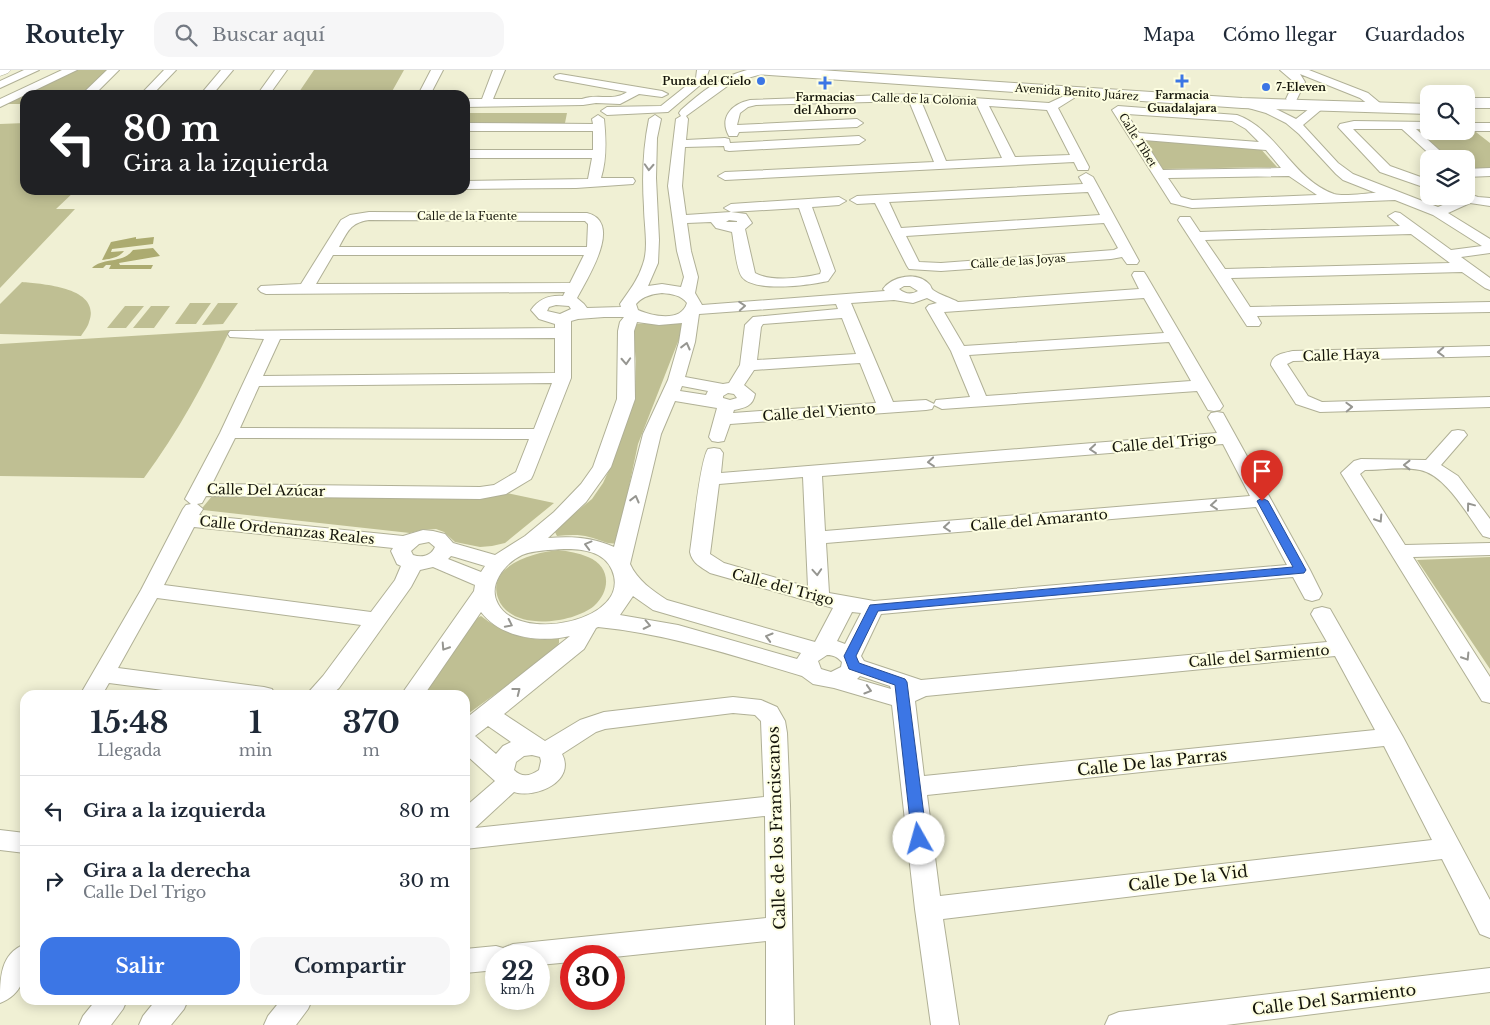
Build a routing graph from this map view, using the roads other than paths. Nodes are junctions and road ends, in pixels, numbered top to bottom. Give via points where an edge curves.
1 (20, 70) edge
2 (33, 70) edge
3 (71, 70) edge
4 (114, 70) edge
5 (170, 70) edge
6 (227, 70) edge
7 (281, 70) edge
8 (437, 70) edge
9 (498, 70) edge
10 (703, 70) edge
11 (755, 70) edge
12 (851, 70) edge
13 (1286, 70) edge
14 (762, 71) edge
15 (1302, 74) edge
16 (1, 80) edge
17 (557, 86) edge
18 (33, 88) junction
19 (29, 90) edge
20 (92, 90) edge
21 (151, 90) edge
22 (210, 90) edge
23 (267, 90) edge
24 (427, 90) edge
25 (636, 90) junction
26 (20, 94) joint
27 (662, 94) dead end
28 (914, 97) junction
29 (852, 98) junction
30 (1068, 98) dead end
31 (1272, 99) junction
32 (1292, 99) junction
33 (981, 101) junction
34 (470, 103) edge
35 (486, 103) junction
36 (1242, 103) junction
37 (1420, 103) edge
38 (1475, 103) edge
39 (1490, 103) edge
40 (0, 104) edge
41 (1378, 105) junction
42 (20, 106) edge
43 (1051, 107) junction
44 (1318, 107) junction
45 (1420, 108) edge
46 (1475, 109) edge
47 (1490, 109) edge
48 (584, 110) junction
49 (658, 114) junction
50 (601, 115) junction
51 (684, 116) junction
52 (858, 123) junction
53 (1296, 125) junction
54 (573, 126) junction
55 (1405, 126) junction
56 (1420, 126) edge
57 (470, 127) edge
58 (1475, 127) edge
59 (1490, 127) edge
60 (1475, 130) edge
61 (1135, 136) junction
62 (729, 138) junction
63 (681, 139) junction
64 (1490, 139) edge
65 (1268, 146) junction
66 (1433, 150) edge
67 (470, 154) edge
68 (598, 154) junction
69 (864, 154) junction
70 (1010, 161) junction
71 (941, 164) junction
72 (1085, 172) junction
73 (1292, 172) junction
74 (1490, 172) edge
75 (1420, 173) edge
76 (1475, 173) edge
77 (1159, 174) junction
78 (1396, 174) junction
79 (628, 181) dead end
80 (592, 182) junction
81 (1420, 182) edge
82 (470, 184) edge
83 (1366, 185) junction
84 (1329, 196) junction
85 (1395, 196) junction
86 (880, 199) junction
87 (857, 200) dead end
88 (839, 201) dead end
89 (804, 204) junction
90 (1420, 205) joint
91 (1452, 205) edge
92 (728, 207) junction
93 (1438, 212) junction
94 (1395, 216) dead end
95 (1110, 219) junction
96 (1184, 220) dead end
97 (681, 223) junction
98 (1415, 230) junction
99 (897, 232) junction
100 (1196, 236) junction
101 (1430, 242) junction
102 (1486, 244) edge
103 (1125, 250) junction
104 (329, 251) junction
105 (594, 251) junction
106 (1448, 255) junction
107 (914, 266) junction
108 (941, 267) junction
109 (1465, 267) junction
110 (1221, 274) junction
111 (908, 282) junction
112 (1490, 285) edge
113 (306, 288) junction
114 (266, 289) dead end
115 (894, 291) junction
116 (921, 292) junction
117 (1149, 293) junction
118 (636, 295) junction
119 (690, 303) junction
120 (956, 306) junction
121 (1490, 307) edge
122 (934, 308) junction
123 (567, 311) junction
124 (1246, 312) junction
125 (632, 314) junction
126 (1255, 326) dead end
127 (236, 334) dead end
128 (274, 334) junction
129 (1175, 337) junction
130 (959, 351) junction
131 (1490, 351) edge
132 (867, 358) junction
133 (748, 366) junction
134 (562, 378) junction
135 (252, 382) junction
136 (1203, 385) junction
137 (673, 387) junction
138 (724, 400) junction
139 (980, 401) junction
140 (1490, 402) edge
141 (887, 408) junction
142 (229, 433) junction
143 (542, 434) junction
144 (1458, 435) dead end
145 (1228, 438) junction
146 (1430, 466) junction
147 (812, 471) junction
148 (710, 479) junction
149 (1262, 501) junction
150 (194, 504) junction
151 (1490, 532) edge
152 (815, 538) junction
153 (407, 543) junction
154 (1490, 549) edge
155 (519, 550) junction
156 (1400, 551) junction
157 (440, 553) junction
158 (499, 562) junction
159 (413, 563) junction
160 (622, 570) junction
161 (1300, 570) junction
162 (485, 587) junction
163 (150, 590) junction
164 (1312, 594) dead end
165 (819, 597) junction
166 (844, 604) junction
167 (874, 608) junction
168 (1322, 614) dead end
169 (375, 620) junction
170 (593, 622) junction
171 (1342, 648) junction
172 (816, 656) junction
173 (852, 661) junction
174 (104, 674) junction
175 (835, 680) junction
176 (908, 689) junction
177 (94, 690) edge
178 (226, 690) edge
179 (322, 690) edge
180 (415, 690) edge
181 (1490, 695) edge
182 (488, 714) junction
183 (470, 728) edge
184 (1391, 737) junction
185 (470, 745) edge
186 (541, 749) junction
187 (506, 777) junction
188 (913, 787) junction
189 (778, 805) junction
190 (470, 817) edge
191 (470, 838) edge
192 (0, 840) edge
193 (20, 842) edge
194 (1449, 848) junction
195 (928, 909) junction
196 (1490, 926) edge
197 (780, 928) junction
198 (550, 952) edge
199 (485, 959) edge
200 (470, 961) edge
201 (20, 963) edge
202 (1490, 980) edge
203 (0, 990) edge
204 (109, 1005) edge
205 (170, 1005) edge
206 (294, 1005) edge
207 (93, 1025) edge
208 (153, 1025) edge
209 (278, 1025) edge
210 (780, 1025) edge
211 (945, 1025) edge
212 (1119, 1025) edge

1 - 16 street
2 - 16 street
3 - 18 street
4 - 20 street
5 - 21 street
6 - 22 street
7 - 23 street
8 - 24 street
9 - 35 street
10 - 49 street via 701,79
11 - 14 main road, Avenida Benito Juárez
12 - 31 main road, Avenida Benito Juárez
13 - 15 street
14 - 36 main road, Avenida Benito Juárez
14 - 51 street via 730,78 708,92
15 - 32 street via 1300,87
15 - 41 street via 1364,95
16 - 18 street
16 - 26 street
17 - 25 street
17 - 35 street
17 - 48 street
18 - 19 street
25 - 27 street
25 - 50 street
26 - 40 street
28 - 29 street, Calle de la Colonia
28 - 33 street, Calle de la Colonia
28 - 71 street
29 - 52 street
29 - 62 street, Calle de la Colonia via 742,104 733,115
30 - 43 street
31 - 32 main road, Avenida Benito Juárez
31 - 36 main road
32 - 41 main road, Avenida Benito Juárez
33 - 43 street, Calle de la Colonia
33 - 70 street
34 - 35 street
36 - 44 main road, Avenida Benito Juárez
36 - 53 street via 1267,109
37 - 41 main road, Avenida Benito Juárez
38 - 39 main road
40 - 42 street
41 - 44 main road, Avenida Benito Juárez
41 - 45 main road, Avenida Benito Juárez
43 - 72 street
44 - 53 street
46 - 47 main road
48 - 50 street
48 - 54 street via 580,123
49 - 50 street
49 - 51 street via 669,121
49 -> 118 street via 650,138 650,263
50 - 54 street
50 - 68 street
51 - 63 street
52 - 62 street
52 - 69 street
53 - 83 street via 1339,171
54 - 57 street
55 - 56 street
55 - 66 street
55 - 78 street via 1354,124 1344,127 1385,169
58 - 59 street
60 - 64 street
61 - 65 street
61 - 65 street, Calle Tibet via 1115,106 1240,120 1247,122
61 - 77 street, Calle Tibet
62 - 63 street
62 - 69 street
62 - 92 street, Calle de la Colonia via 725,161
63 - 97 street via 675,186
65 - 73 street, Calle Tibet
67 - 68 street
68 - 80 street
69 - 71 street
69 - 92 street
70 - 71 street
70 - 72 street
72 - 86 street
72 - 95 street
73 - 77 street
73 - 84 street, Calle Tibet
74 - 76 street
75 - 78 street
77 - 84 street, Calle Tibet via 1176,200 1192,204
78 - 81 street
79 - 80 street
80 - 82 street
83 - 84 street
83 - 85 street
84 - 85 street
85 - 90 street
86 - 87 street
86 - 99 street
88 - 89 street
89 - 92 street
89 - 92 street, Calle de la Colonia via 828,271 823,278 762,282 751,278
90 - 93 street
91 - 93 street
92 - 97 street
93 - 102 street
94 - 98 street
95 - 99 street
95 - 103 street
96 - 100 street
97 - 119 street via 690,277
98 - 100 street
98 - 101 street
99 - 107 street
100 - 110 street
101 - 102 street
101 - 106 street
102 - 106 street
103 - 108 street, Calle de las Joyas via 1112,255
103 - 117 street
104 - 105 street
104 - 105 street, Calle de la Fuente via 350,220 369,216 587,217 596,224
104 - 113 street, Calle de la Fuente
105 - 123 street, Calle de la Fuente
106 - 109 street
107 - 108 street, Calle de las Joyas
107 - 111 street
108 - 116 street
109 - 110 street
109 - 112 street
110 - 124 street
111 - 115 street via 898,283
111 - 116 street
113 - 114 street
113 - 123 street via 550,295
115 - 116 street
115 - 119 street
116 - 120 street
116 - 122 street
117 - 120 street
117 - 129 street
118 - 119 street via 657,289 678,290
118 - 123 street
118 - 125 street via 628,304
119 - 125 street via 677,319 648,320
137 -> 119 street via 687,342
120 - 122 street
121 - 124 street
122 - 130 street
123 - 125 street
123 - 128 street via 540,332
123 - 134 street, Calle Del Azúcar
124 - 126 street
125 -> 155 street via 626,331 626,399 602,465 591,484 573,504
127 - 128 street
128 - 135 street, Calle Del Azúcar
129 - 130 street
129 - 136 street
130 - 139 street
131 -> 140 street, Calle Haya via 1293,356 1279,362 1302,400 1320,408
132 - 133 street
132 - 133 street, Calle del Viento via 846,308 759,320 753,325
132 - 141 street, Calle del Viento
133 - 138 street, Calle del Viento
134 - 135 street
134 - 143 street, Calle Del Azúcar
135 - 142 street, Calle Del Azúcar
136 - 139 street
136 - 145 street
137 - 138 street, Calle del Viento
160 -> 137 street via 652,434
138 - 141 street, Calle del Viento
138 - 148 street, Calle del Viento
139 - 141 street
142 - 143 street
142 - 150 street, Calle Del Azúcar
143 - 150 street, Calle Del Azúcar via 524,475 507,487 491,492
144 - 146 street
145 -> 147 street, Calle del Trigo
145 - 149 street, Calle del Trigo
151 -> 146 street via 1451,480
146 -> 156 street via 1361,465 1350,472
147 - 148 street, Calle del Trigo
147 - 152 street
148 - 165 street, Calle del Trigo via 701,557 717,568
149 -> 152 street, Calle del Amaranto
149 - 161 street, Calle del Trigo
150 - 153 street, Calle Ordenanzas Reales
150 - 163 street, Calle Ordenanzas Reales
152 -> 165 street
153 - 157 street via 427,536 440,539
153 - 159 street via 401,555
154 - 156 street
155 - 158 street
160 -> 155 street via 609,554 577,542 557,541
156 -> 181 street
157 - 158 street via 462,553
157 - 159 street via 421,564
157 - 162 street
158 - 162 street
159 - 169 street via 404,582
160 - 170 street via 625,588 620,599 612,610
172 -> 160 street via 660,606
161 - 164 street
161 - 167 street, Calle del Trigo
162 -> 170 street via 488,607 500,620 518,628 540,632 564,631
162 -> 180 street
163 - 169 street
163 - 174 street, Calle Ordenanzas Reales
165 - 166 street, Calle del Trigo
166 - 167 street, Calle del Trigo
166 - 172 street, Calle del Trigo
167 - 173 street
168 - 171 street
169 - 179 street
170 -> 172 street via 628,622
182 -> 170 street via 576,644
171 - 176 street, Calle del Sarmiento
171 - 184 street, Calle del Sarmiento
172 - 173 street via 838,649
172 - 175 street via 819,678
173 - 175 street via 848,675
173 - 176 street
174 - 177 street, Calle Ordenanzas Reales
174 - 178 street
175 -> 176 street via 888,697
176 - 188 street
182 - 183 street
182 - 186 street
184 - 188 street, Calle De las Parras
184 - 194 street, Calle del Sarmiento
185 - 187 street
186 - 187 street via 516,749 509,754 502,766
186 - 187 street via 555,762 549,776 534,784 518,785
186 - 189 street, Calle de los Franciscanos via 604,721 733,705 761,708 773,721
187 - 190 street
188 - 195 street
189 - 191 street
189 - 197 street, Calle de los Franciscanos
192 - 193 street
194 - 195 street, Calle De la Vid
194 - 196 street, Calle del Sarmiento
195 - 211 street
197 - 198 street
197 - 210 street, Calle de los Franciscanos
199 - 200 street
201 - 203 street
202 - 212 street, Calle Del Sarmiento
204 - 207 street
205 - 208 street
206 - 209 street

